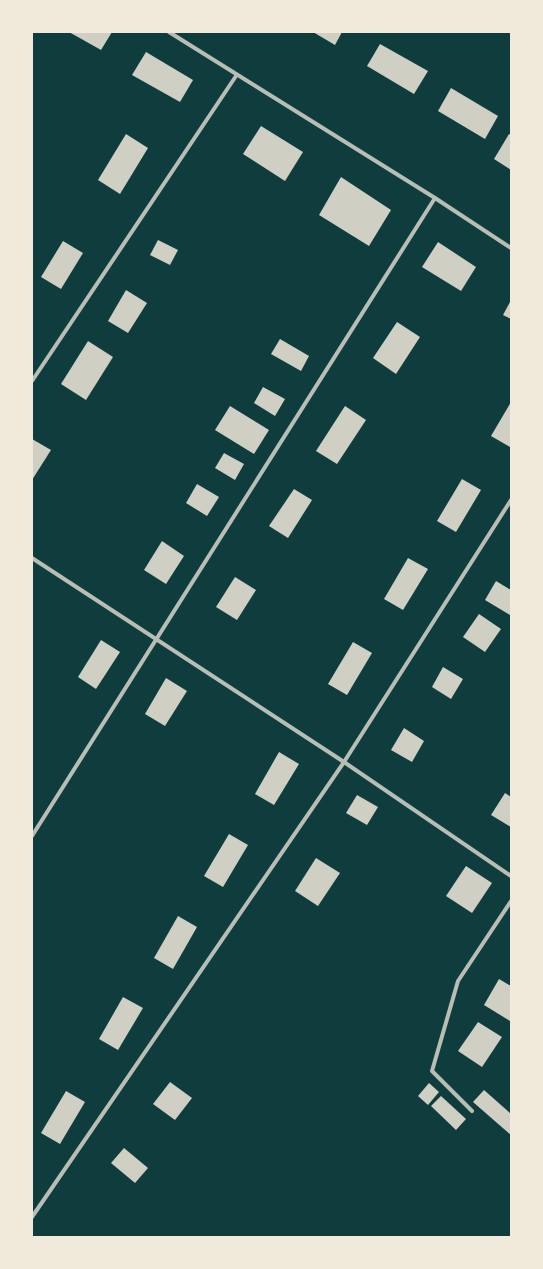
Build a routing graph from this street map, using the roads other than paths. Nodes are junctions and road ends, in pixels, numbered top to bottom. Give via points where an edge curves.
1 (168, 32) edge
2 (236, 76) junction
3 (435, 198) junction
4 (511, 248) edge
5 (32, 381) edge
6 (511, 500) edge
7 (32, 558) edge
8 (157, 639) junction
9 (344, 762) junction
10 (32, 836) edge
11 (511, 876) edge
12 (511, 901) edge
13 (472, 1111) dead end
14 (32, 1217) edge

1 - 2 street
2 - 3 street
2 - 5 street
3 - 4 street
3 - 8 street
6 - 9 street
7 - 8 street
8 - 9 street
8 - 10 street
9 - 11 street
9 - 14 street
12 - 13 street via 458,981 432,1071

